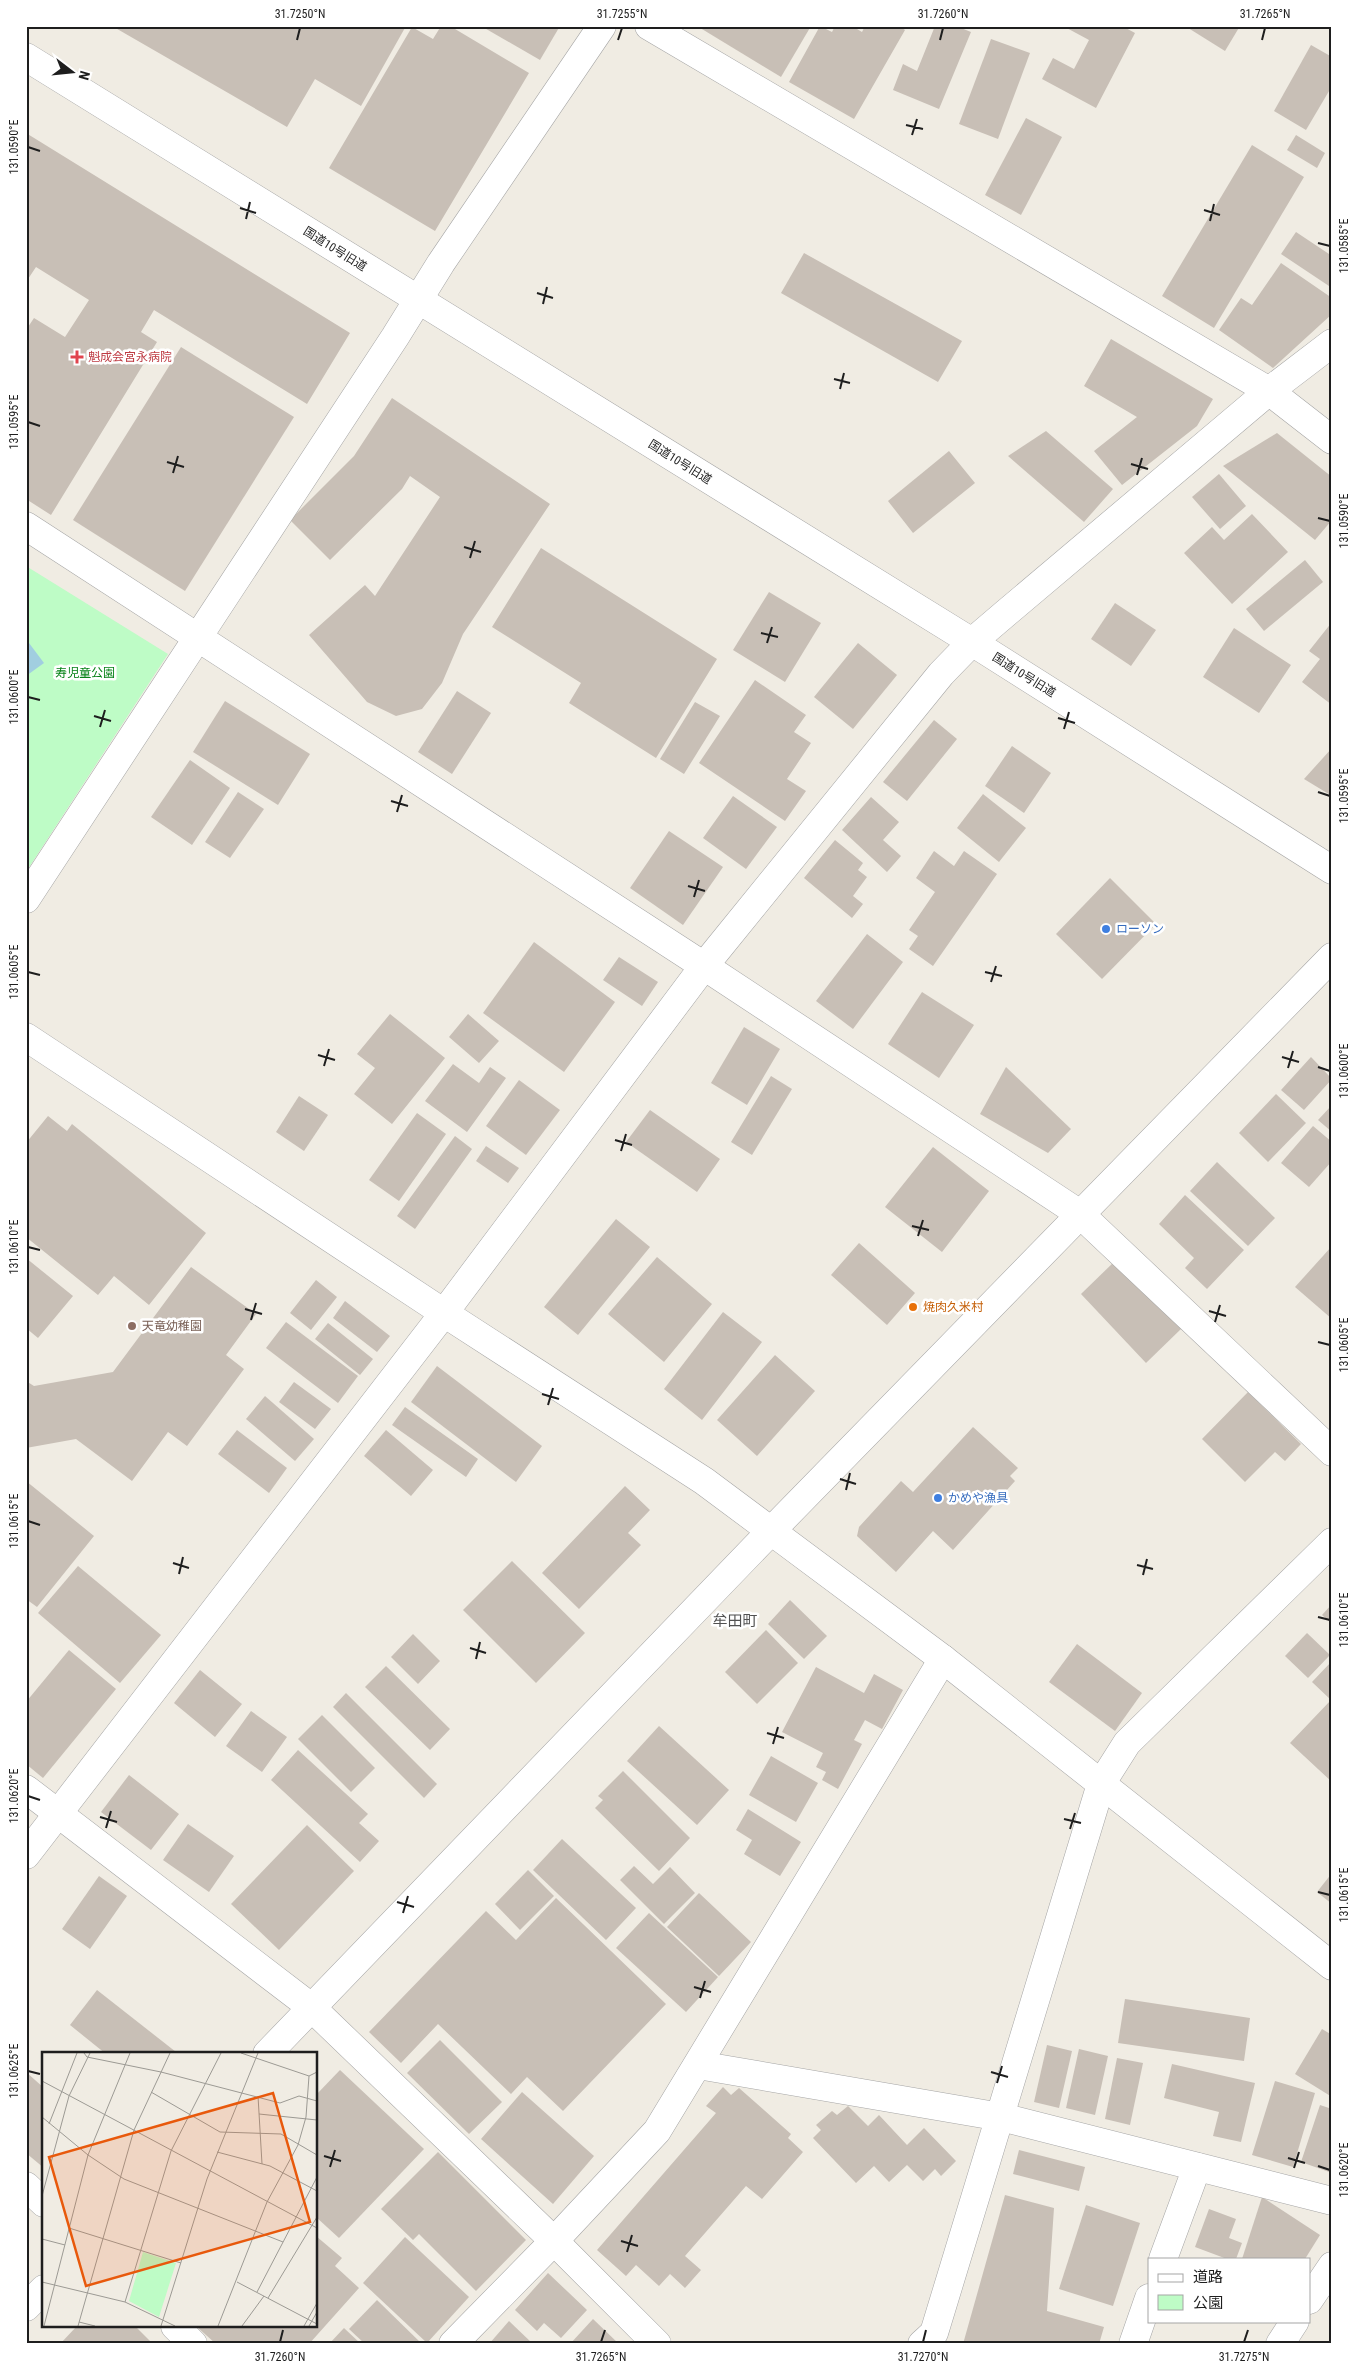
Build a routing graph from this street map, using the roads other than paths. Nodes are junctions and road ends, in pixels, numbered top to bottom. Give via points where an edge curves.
1 (602, 26) edge
2 (649, 26) edge
3 (26, 57) edge
4 (418, 300) junction
5 (1332, 343) edge
6 (1269, 391) junction
7 (1332, 440) edge
8 (26, 526) edge
9 (198, 636) junction
10 (972, 642) junction
11 (1332, 870) edge
12 (26, 899) edge
13 (1332, 957) edge
14 (704, 966) junction
15 (26, 1037) edge
16 (1080, 1214) junction
17 (444, 1313) junction
18 (1332, 1452) edge
19 (770, 1532) junction
20 (1332, 1542) edge
21 (943, 1659) junction
22 (1101, 1784) junction
23 (26, 1789) edge
24 (59, 1814) junction
25 (26, 1855) edge
26 (1332, 1966) edge
27 (311, 2007) junction
28 (269, 2052) edge
29 (698, 2065) junction
30 (1001, 2117) junction
31 (1197, 2167) junction
32 (26, 2186) edge
33 (42, 2201) edge
34 (1332, 2201) edge
35 (554, 2241) junction
36 (1163, 2258) edge
37 (1332, 2266) edge
38 (42, 2291) edge
39 (1310, 2299) edge
40 (1148, 2301) edge
41 (26, 2307) edge
42 (1294, 2322) edge
43 (177, 2328) edge
44 (193, 2344) edge
45 (453, 2344) edge
46 (657, 2344) edge
47 (922, 2344) edge
48 (1132, 2344) edge
49 (1280, 2344) edge

1 - 4 street
2 - 6 street
3 - 4 street, 国道10号旧道
4 - 9 street
4 - 10 street, 国道10号旧道
5 - 6 street
6 - 7 street
6 - 10 street
8 - 9 street
9 - 12 street
9 - 14 street
10 - 11 street, 国道10号旧道
10 - 14 street via 941,674
13 - 16 street
14 - 16 street
14 - 17 street
15 - 17 street
16 - 18 street
16 - 19 street
17 - 19 street via 704,1481
17 - 24 street
19 - 21 street
19 - 27 street
20 - 22 street via 1127,1743
21 - 22 street
21 - 29 street
22 - 26 street
22 - 30 street
23 - 24 street
24 - 25 street
24 - 27 street
27 - 28 street
27 - 35 street
29 - 30 street
29 - 35 street via 657,2131
30 - 31 street
30 - 47 street via 934,2333
31 - 34 street
31 - 36 street
32 - 33 street
35 - 45 street
35 - 46 street
37 - 39 street
38 - 41 street
40 - 48 street
42 - 49 street
43 - 44 street

